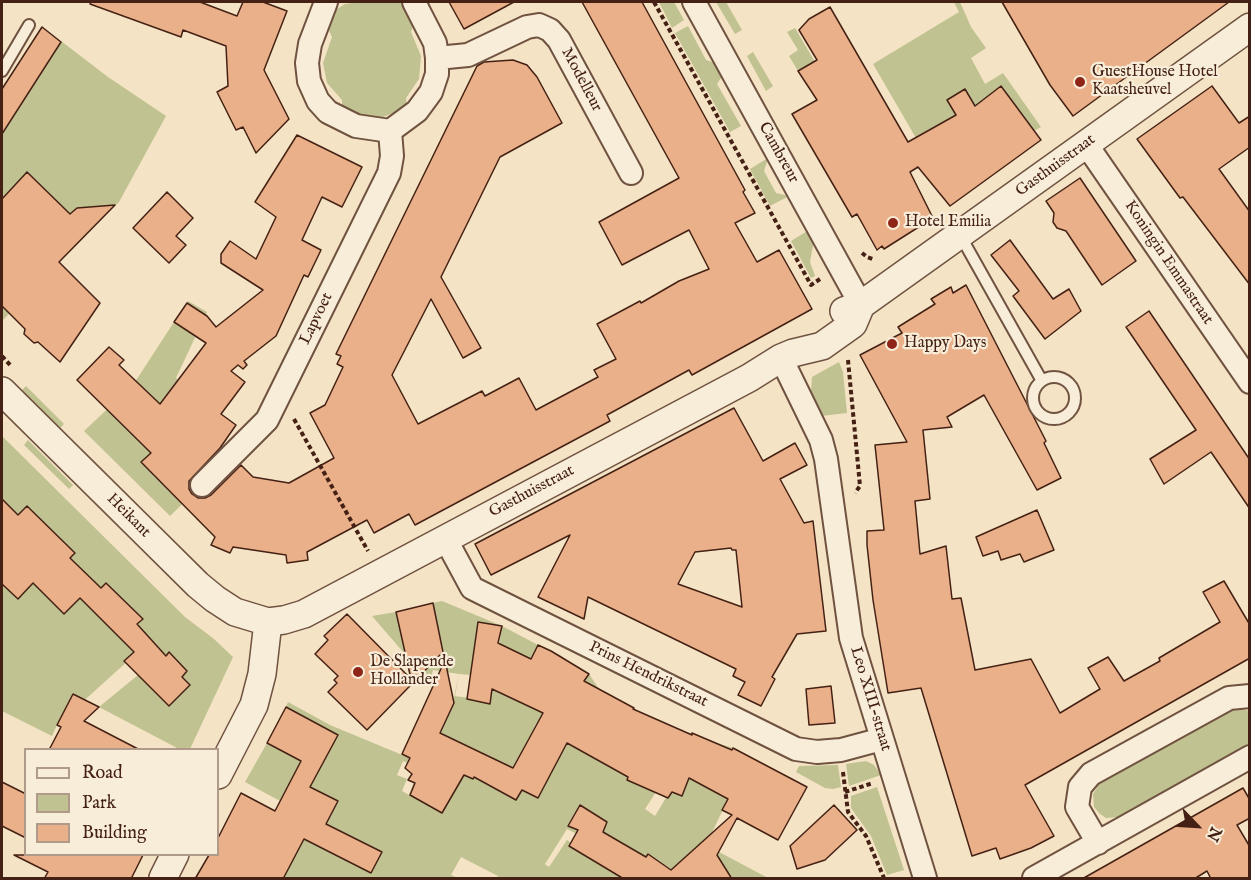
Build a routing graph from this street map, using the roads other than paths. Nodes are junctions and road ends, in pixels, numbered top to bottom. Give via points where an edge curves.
1 (326, 2) edge
2 (414, 2) edge
3 (694, 2) edge
4 (29, 25) dead end
5 (1250, 27) edge
6 (438, 58) junction
7 (2, 71) edge
8 (390, 130) junction
9 (1086, 144) junction
10 (632, 173) dead end
11 (960, 234) junction
12 (861, 305) junction
13 (787, 355) junction
14 (1042, 381) junction
15 (10, 382) edge
16 (1250, 382) edge
17 (202, 484) dead end
18 (445, 538) junction
19 (268, 622) junction
20 (1250, 696) edge
21 (882, 739) junction
22 (1250, 758) edge
23 (219, 773) edge
24 (1098, 843) junction
25 (175, 856) edge
26 (163, 879) edge
27 (925, 879) edge
28 (1034, 879) edge

1 - 8 street via 307,63 309,81 318,101 328,112 356,126
2 - 6 street via 435,43
3 - 12 street, Cambreur
4 - 7 lane
5 - 9 street, Gasthuisstraat
6 - 8 street via 431,92 417,111
6 - 10 street, Modelleur via 468,55 527,27 539,25 550,30 560,40
8 - 17 street, Lapvoet via 389,173 267,420
9 - 11 street, Gasthuisstraat
9 - 16 street, Koningin Emmastraat
11 - 12 street, Gasthuisstraat
11 - 14 lane
12 - 13 street, Gasthuisstraat via 812,331
12 - 13 street, Gasthuisstraat via 853,324 840,335 822,346
13 - 18 street, Gasthuisstraat
13 - 21 street, Leo XIII-straat via 826,459 851,638
14 - 14 lane via 1033,392 1036,411 1055,420 1068,414 1075,402 1073,388 1055,377
15 - 19 street, Heikant via 198,585 235,612
18 - 19 street, Gasthuisstraat via 304,614
18 - 21 street, Prins Hendrikstraat via 472,588 796,749 841,750
19 - 23 street via 254,705
20 - 24 street via 1229,698 1092,774 1080,787 1077,807
21 - 27 street, Leo XIII-straat
22 - 24 street
24 - 28 street
25 - 26 street

